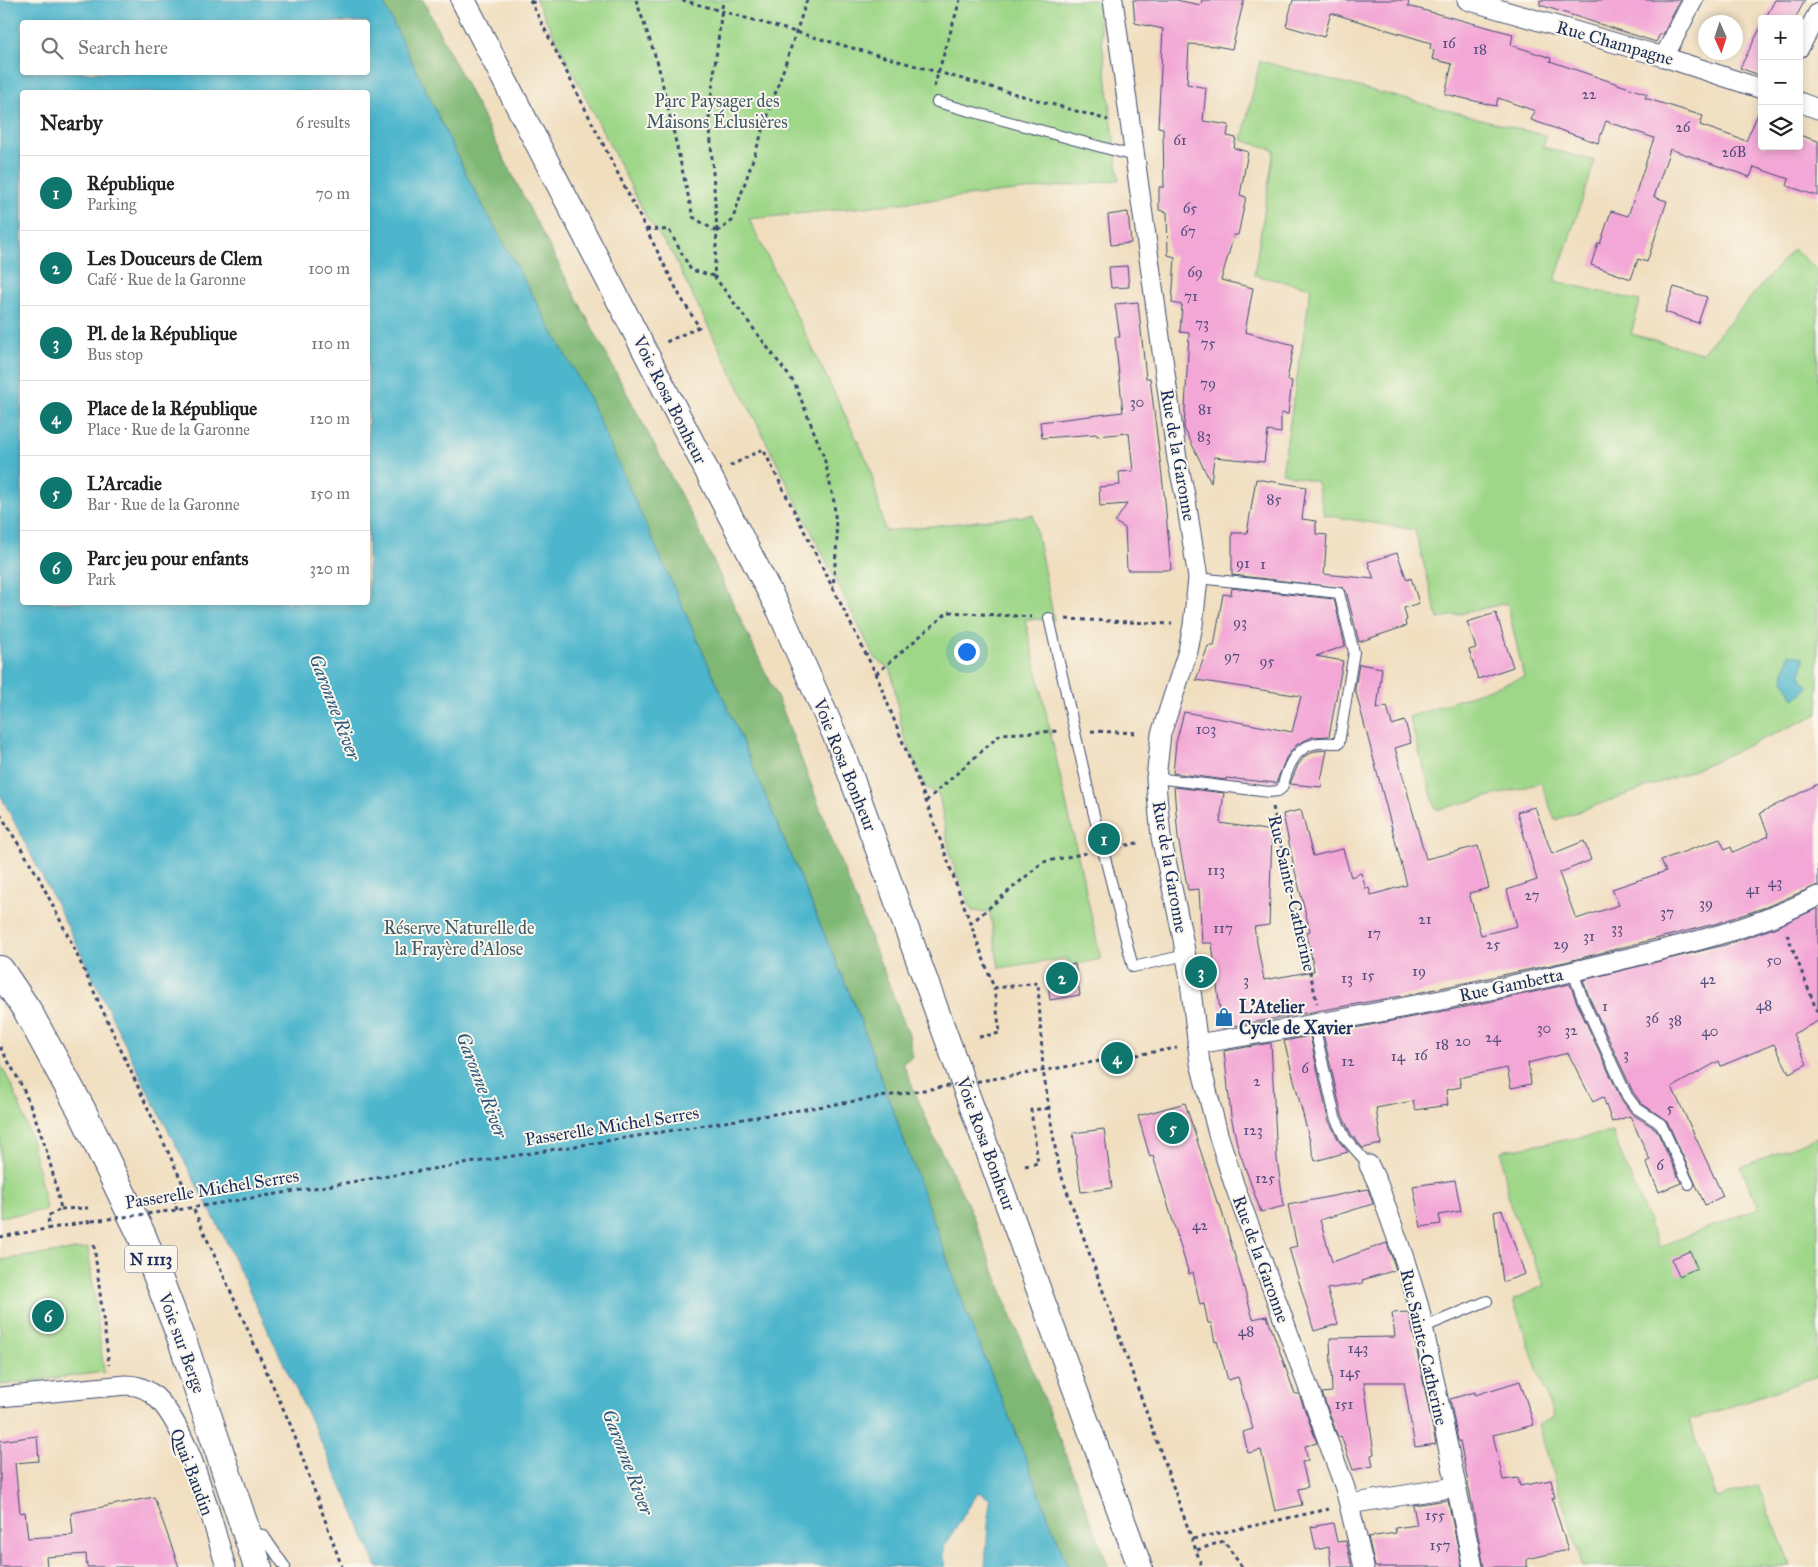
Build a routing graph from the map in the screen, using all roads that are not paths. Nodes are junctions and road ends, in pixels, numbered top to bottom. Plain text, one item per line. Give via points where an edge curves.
1 (464, 0) edge
2 (1113, 0) edge
3 (1467, 0) edge
4 (1694, 0) edge
5 (1818, 13) edge
6 (1803, 41) edge
7 (1664, 57) junction
8 (1758, 88) edge
9 (936, 102) road end
10 (1803, 103) edge
11 (1818, 109) edge
12 (1134, 156) junction
13 (1198, 578) junction
14 (1049, 618) road end
15 (1156, 778) junction
16 (1818, 896) edge
17 (1186, 955) junction
18 (0, 970) edge
19 (1573, 972) junction
20 (1318, 1024) junction
21 (1197, 1044) junction
22 (1369, 1165) joint
23 (1689, 1184) dead end
24 (1487, 1302) dead end
25 (1422, 1328) junction
26 (0, 1396) edge
27 (1456, 1487) junction
28 (1349, 1504) junction
29 (245, 1532) junction
30 (226, 1567) edge
31 (258, 1567) edge
32 (285, 1567) edge
33 (1140, 1567) edge
34 (1364, 1567) edge
35 (1473, 1567) edge

1 - 33 street, Voie Rosa Bonheur via 780,612 841,750
2 - 12 street, Rue de la Garonne
3 - 7 street, Rue Champagne
4 - 7 street
5 - 6 street
7 - 8 street, Rue Champagne
9 - 12 lane
10 - 11 street
12 - 13 street, Rue de la Garonne via 1177,458
13 - 15 street, Rue de la Garonne via 1188,651 1161,734
13 - 15 lane, Rue Sainte-Catherine via 1339,594 1354,652 1339,743 1314,744 1296,755 1287,767 1282,788 1278,791
14 - 17 lane via 1133,966
15 - 17 street, Rue de la Garonne via 1161,837
16 - 19 street, Rue Gambetta via 1779,915 1730,932
17 - 21 street, Rue de la Garonne
18 - 29 main road, Voie sur Berge / N 1113 via 27,1010 82,1111 142,1236 181,1337
19 - 20 street, Rue Gambetta
19 - 23 lane via 1627,1096 1636,1108 1661,1124
20 - 21 street, Rue Gambetta
20 - 22 lane, Rue Sainte-Catherine via 1334,1116 1345,1138
21 - 28 street, Rue de la Garonne via 1218,1134 1234,1184
22 - 25 street, Rue Sainte-Catherine via 1405,1261
24 - 25 lane
25 - 27 street, Rue Sainte-Catherine
26 - 30 street, Quai Baudin via 112,1386 135,1386 152,1394 182,1434
27 - 28 street
27 - 35 street, Rue Sainte-Catherine
28 - 34 street, Rue de la Garonne
29 - 31 main road, Voie sur Berge / N 1113
29 - 32 lane via 263,1535

